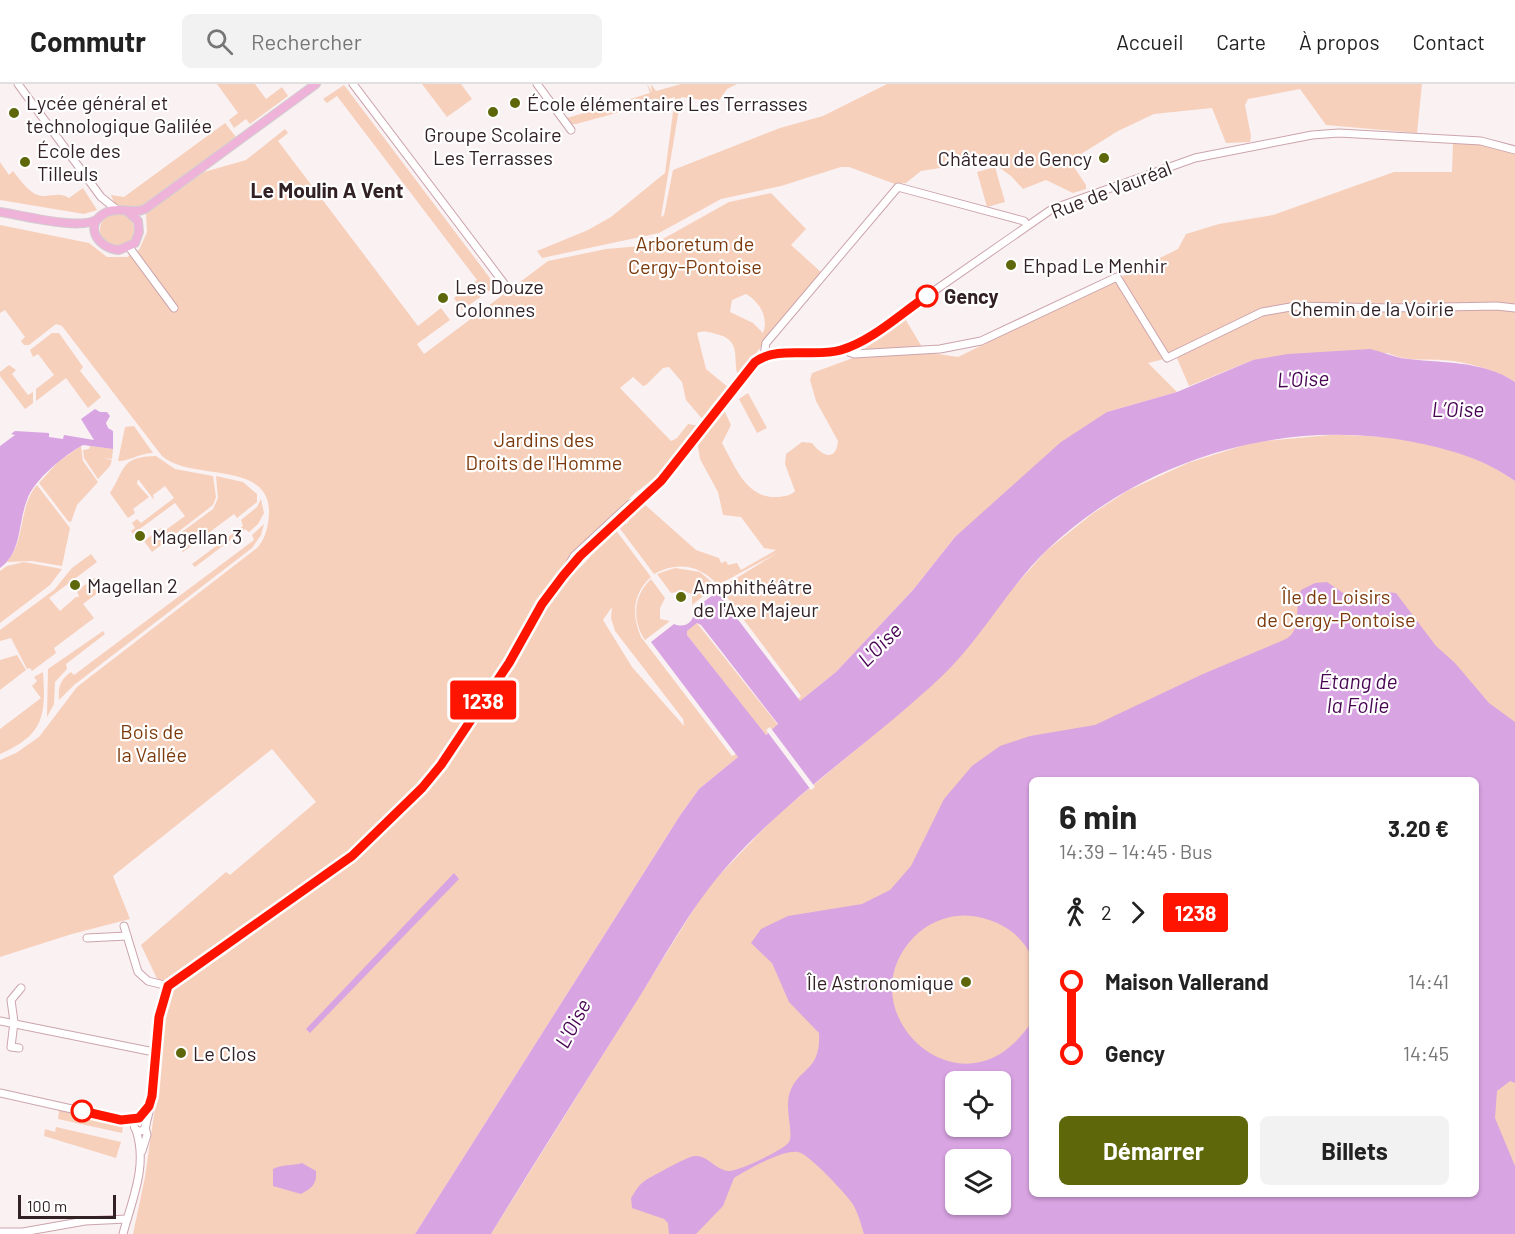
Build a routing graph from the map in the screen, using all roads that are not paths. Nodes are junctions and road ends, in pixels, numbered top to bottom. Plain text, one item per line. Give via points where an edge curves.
1 (18, 84) edge
2 (316, 84) edge
3 (353, 84) edge
4 (537, 84) edge
5 (572, 130) dead end
6 (1515, 150) edge
7 (101, 197) junction
8 (116, 209) junction
9 (145, 209) junction
10 (127, 211) junction
11 (0, 212) edge
12 (101, 217) junction
13 (79, 224) junction
14 (139, 224) junction
15 (1027, 225) junction
16 (96, 236) junction
17 (129, 247) junction
18 (506, 286) dead end
19 (174, 308) dead end
20 (1515, 308) edge
21 (843, 350) junction
22 (764, 355) junction
23 (124, 926) dead end
24 (127, 936) junction
25 (87, 938) dead end
26 (168, 986) junction
27 (21, 988) dead end
28 (0, 1021) edge
29 (14, 1022) junction
30 (19, 1048) dead end
31 (154, 1052) junction
32 (0, 1094) edge
33 (149, 1106) junction
34 (137, 1119) junction
35 (121, 1120) junction
36 (146, 1126) junction
37 (135, 1130) junction
38 (141, 1153) junction
39 (127, 1219) junction
40 (0, 1232) edge
41 (39, 1232) edge
42 (123, 1234) edge

1 - 7 street
2 - 9 main road
3 - 18 street
4 - 5 street
6 - 15 street, Rue de Vauréal via 1464,140 1312,135 1180,163 1073,199
7 - 8 street
7 - 12 street
8 - 10 main road
8 - 12 main road
9 - 10 main road
9 - 14 main road
10 - 14 main road
11 - 13 main road
12 - 13 main road
12 - 16 main road
13 - 16 main road
14 - 17 main road via 137,240
15 - 21 street, Rue de Vauréal via 862,341
15 - 22 street via 898,187 766,343
16 - 17 main road via 108,248
17 - 19 street
20 - 21 street, Chemin de la Voirie via 1296,306 1262,312 1167,358 1118,278 969,345 854,354
21 - 22 street, Rue de Vauréal
22 - 26 street via 661,481 563,576 542,604 509,663 422,788 347,860
23 - 24 street
24 - 25 street
24 - 26 street via 138,972 148,981
26 - 31 street
27 - 29 street via 11,1000
28 - 29 street
29 - 30 street via 11,1047
29 - 31 street
31 - 33 street
32 - 35 street
33 - 34 street
33 - 36 street
34 - 35 street
34 - 36 street
34 - 37 street via 133,1124
35 - 37 street
36 - 37 street
36 - 38 street
37 - 38 street
38 - 39 street via 141,1170
39 - 41 street via 86,1221
39 - 42 street
40 - 41 street

